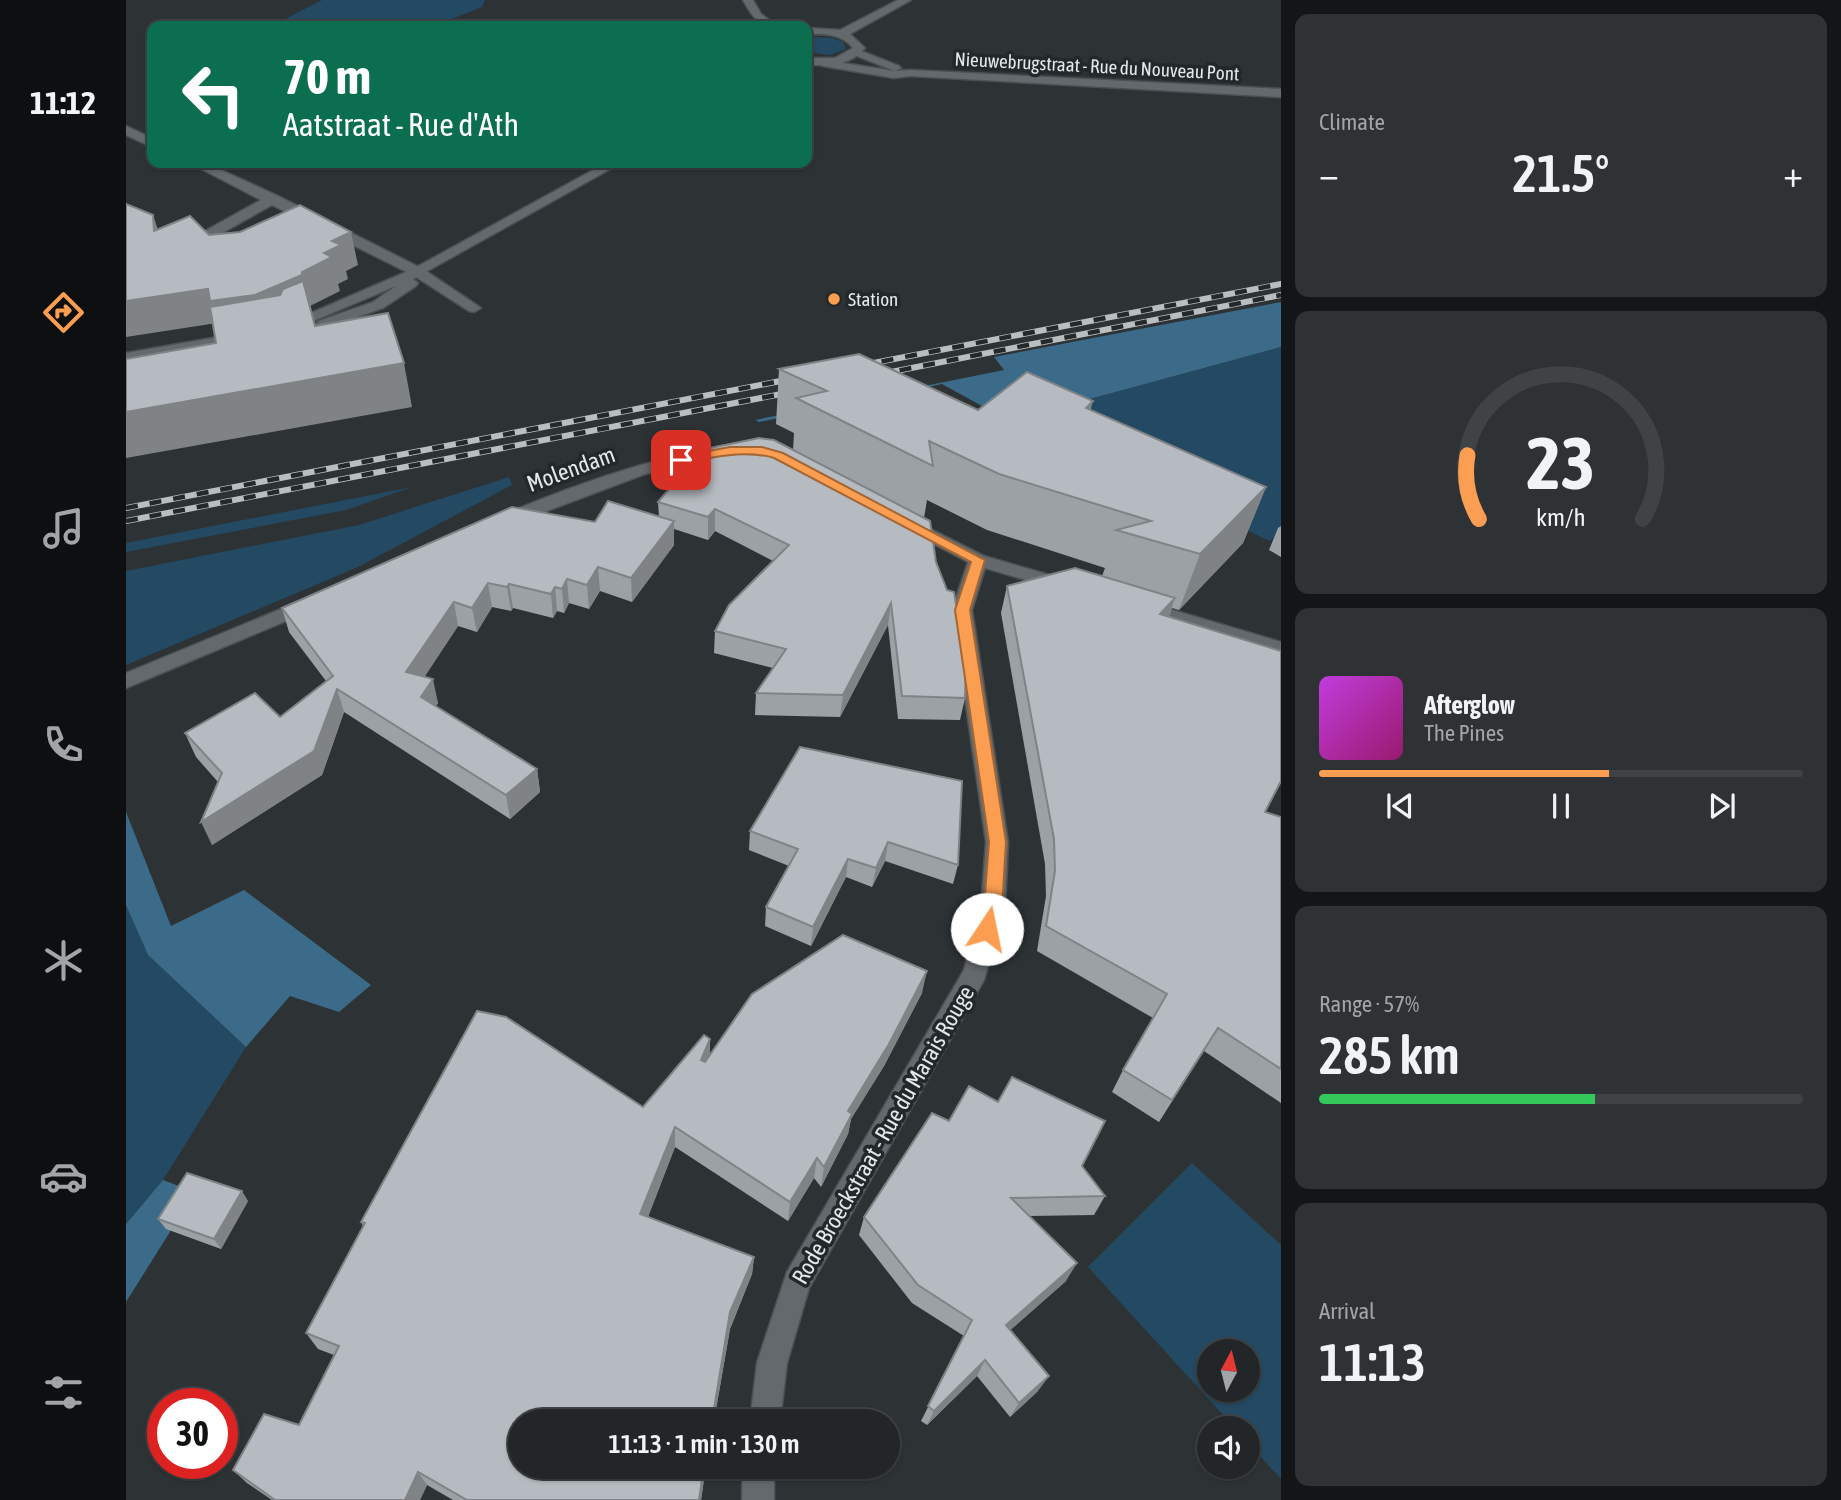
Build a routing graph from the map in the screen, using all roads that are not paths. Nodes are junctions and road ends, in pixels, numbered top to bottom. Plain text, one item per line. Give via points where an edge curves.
1 (748, 0) edge
2 (906, 0) edge
3 (759, 21) edge
4 (812, 31) edge
5 (841, 34) junction
6 (856, 52) junction
7 (812, 62) edge
8 (823, 63) junction
9 (910, 73) junction
10 (1281, 93) edge
11 (126, 130) edge
12 (147, 140) edge
13 (207, 168) edge
14 (606, 168) edge
15 (273, 199) junction
16 (180, 251) edge
17 (418, 272) junction
18 (474, 309) dead end
19 (259, 335) edge
20 (126, 358) edge
21 (735, 451) edge
22 (896, 518) edge
23 (493, 526) edge
24 (978, 560) junction
25 (1083, 590) edge
26 (328, 595) edge
27 (1122, 601) edge
28 (1281, 649) edge
29 (126, 681) edge
30 (766, 1409) edge
31 (759, 1479) edge
32 (758, 1500) edge

1 - 3 street
2 - 5 street
4 - 5 street
5 - 6 street via 857,44
6 - 8 street
6 - 9 street, Nieuwebrugstraat - Rue du Nouveau Pont
7 - 8 street, Nieuwebrugstraat - Rue du Nouveau Pont
8 - 9 street, Nieuwebrugstraat - Rue du Nouveau Pont via 870,72
9 - 10 street, Nieuwebrugstraat - Rue du Nouveau Pont
11 - 12 street
13 - 15 street
14 - 17 street
15 - 16 street
15 - 17 street
17 - 17 street via 399,279 272,332 303,331 378,305 407,288
17 - 18 street
19 - 20 street
21 - 23 street, Molendam via 699,455 616,477
22 - 24 street
24 - 25 street
24 - 30 street, Rode Broeckstraat - Rue du Marais Rouge via 962,610 997,842 993,907 975,973 797,1282 772,1363
26 - 29 street
27 - 28 street
31 - 32 street

